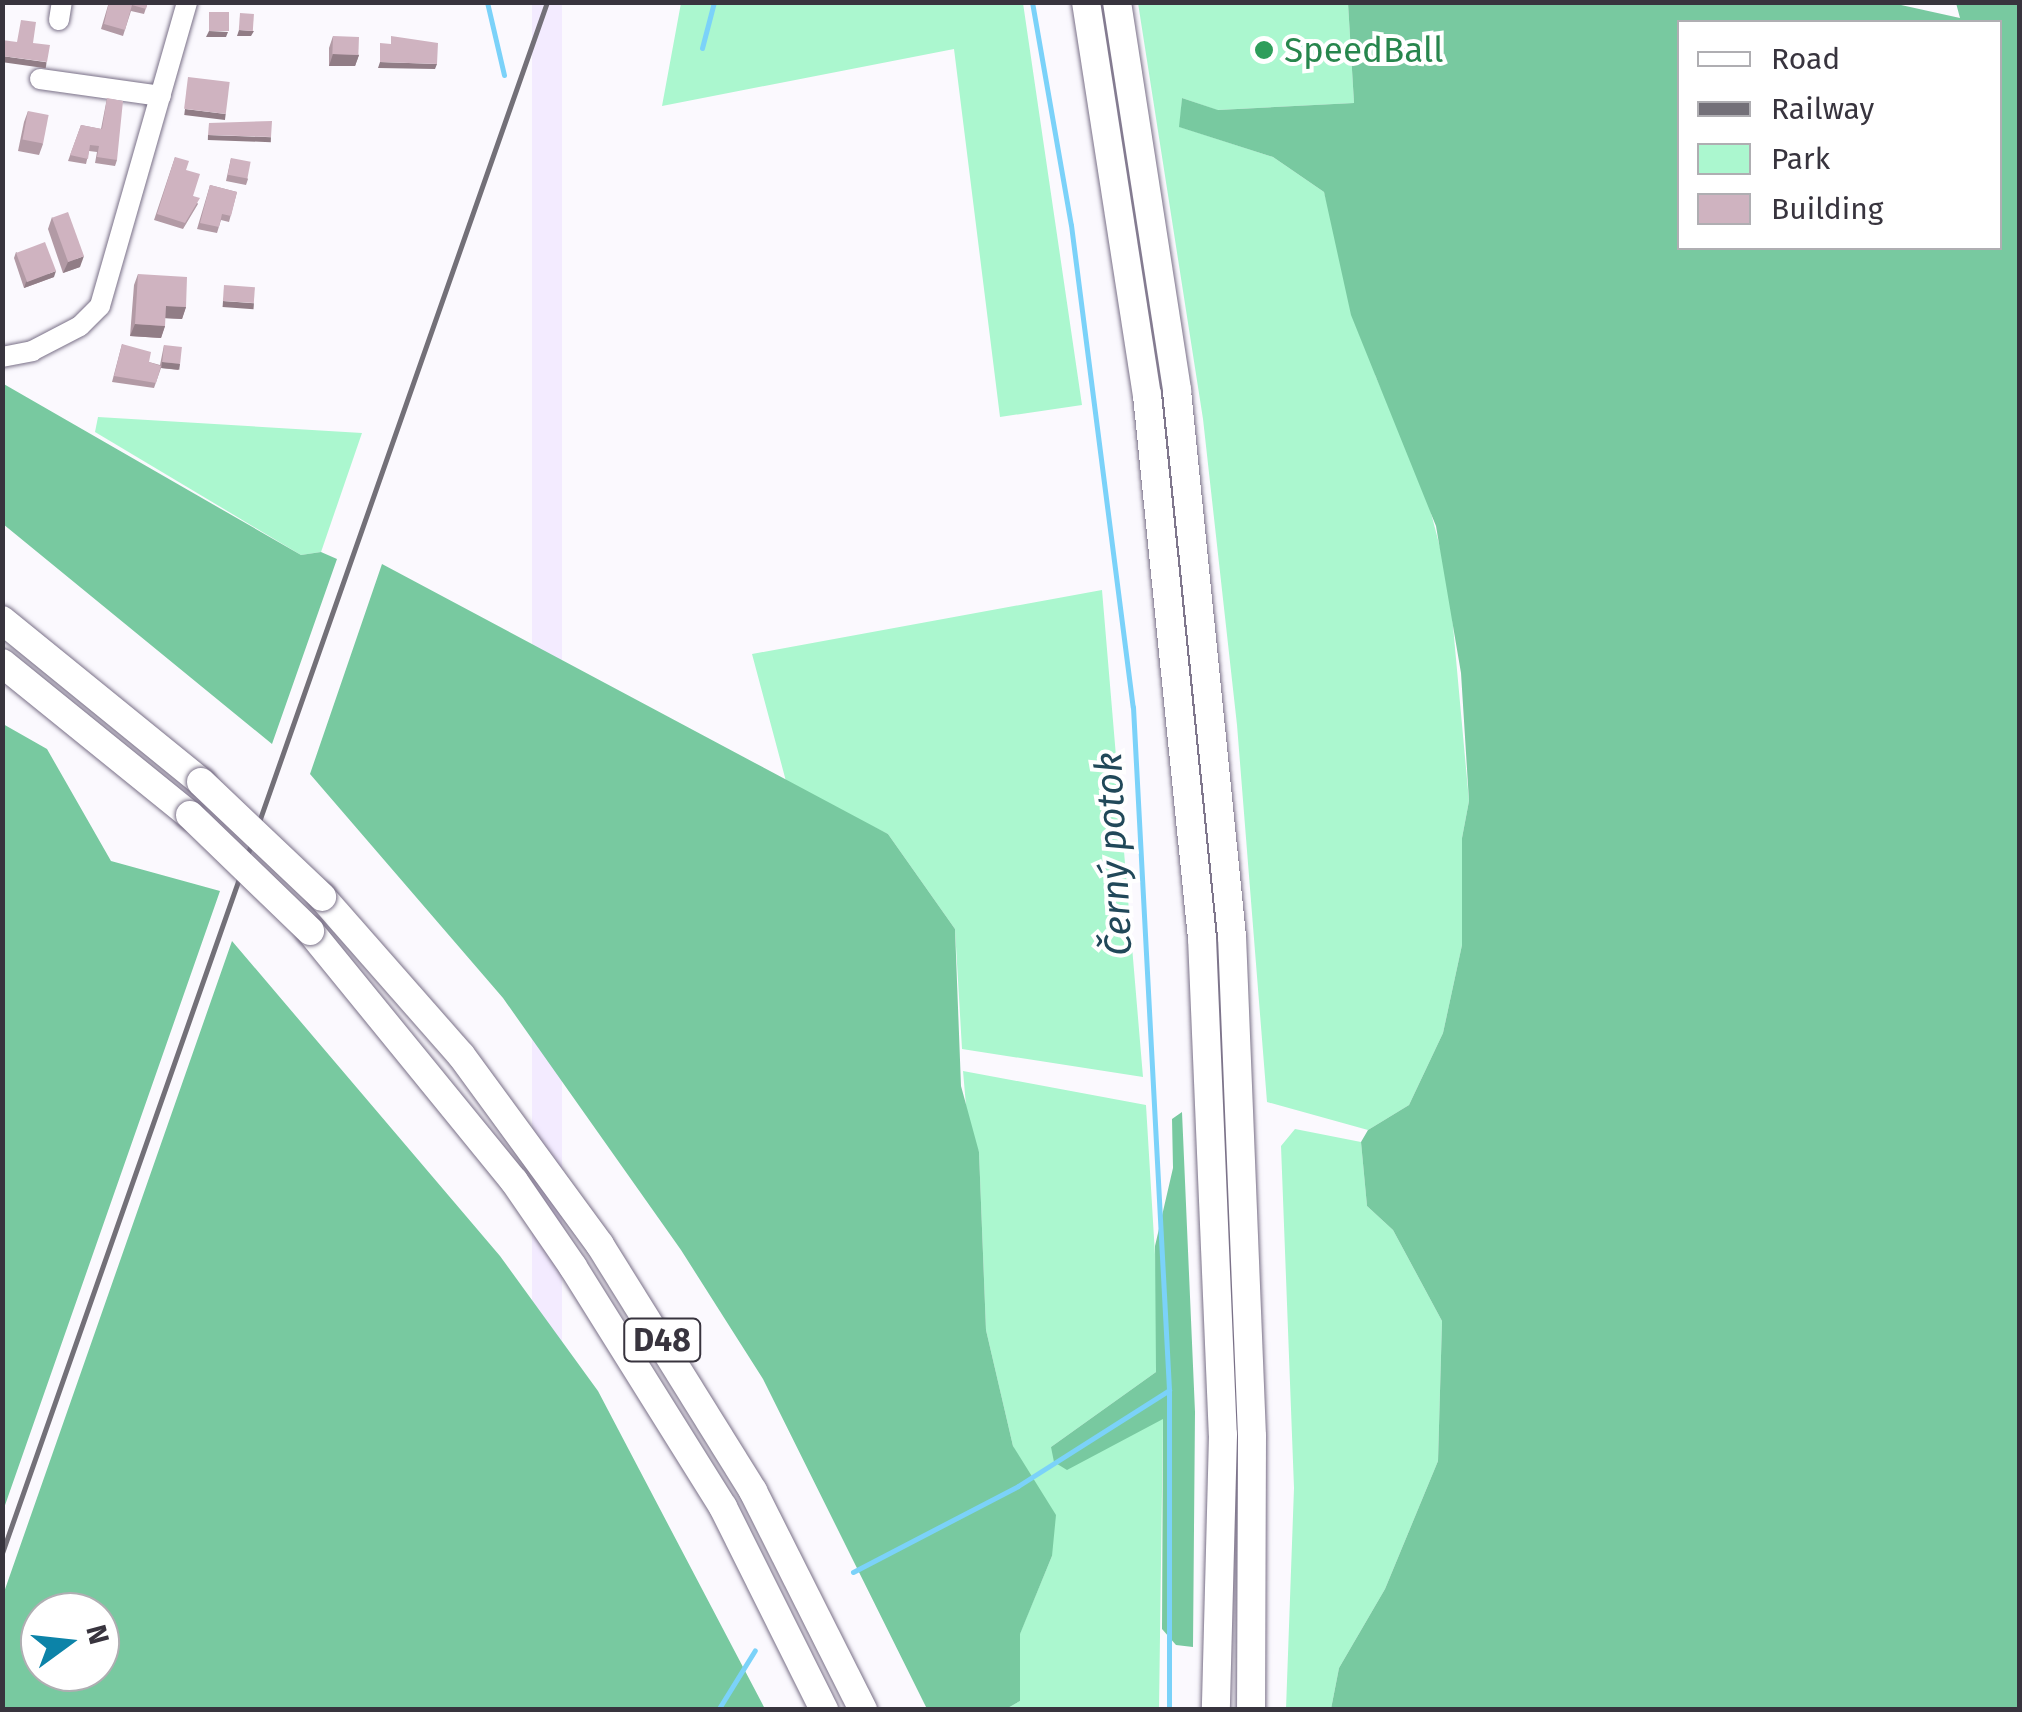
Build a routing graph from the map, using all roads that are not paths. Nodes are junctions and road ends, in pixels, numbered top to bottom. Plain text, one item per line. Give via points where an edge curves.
1 (187, 2) edge
2 (1086, 2) edge
3 (1117, 2) edge
4 (40, 80) dead end
5 (161, 96) junction
6 (2, 357) edge
7 (2, 620) edge
8 (2, 662) edge
9 (824, 1710) edge
10 (864, 1710) edge
11 (1216, 1710) edge
12 (1251, 1710) edge

1 - 5 street
2 - 11 highway via 1169,575 1211,1091 1223,1435
3 - 12 highway via 1197,554 1242,1098
4 - 5 street
5 - 6 street via 100,306 80,326
7 - 10 highway, D48, bridge via 201,782 322,897 460,1054 600,1245 753,1491
8 - 9 highway, D48, bridge via 190,815 310,932 514,1181 723,1506

